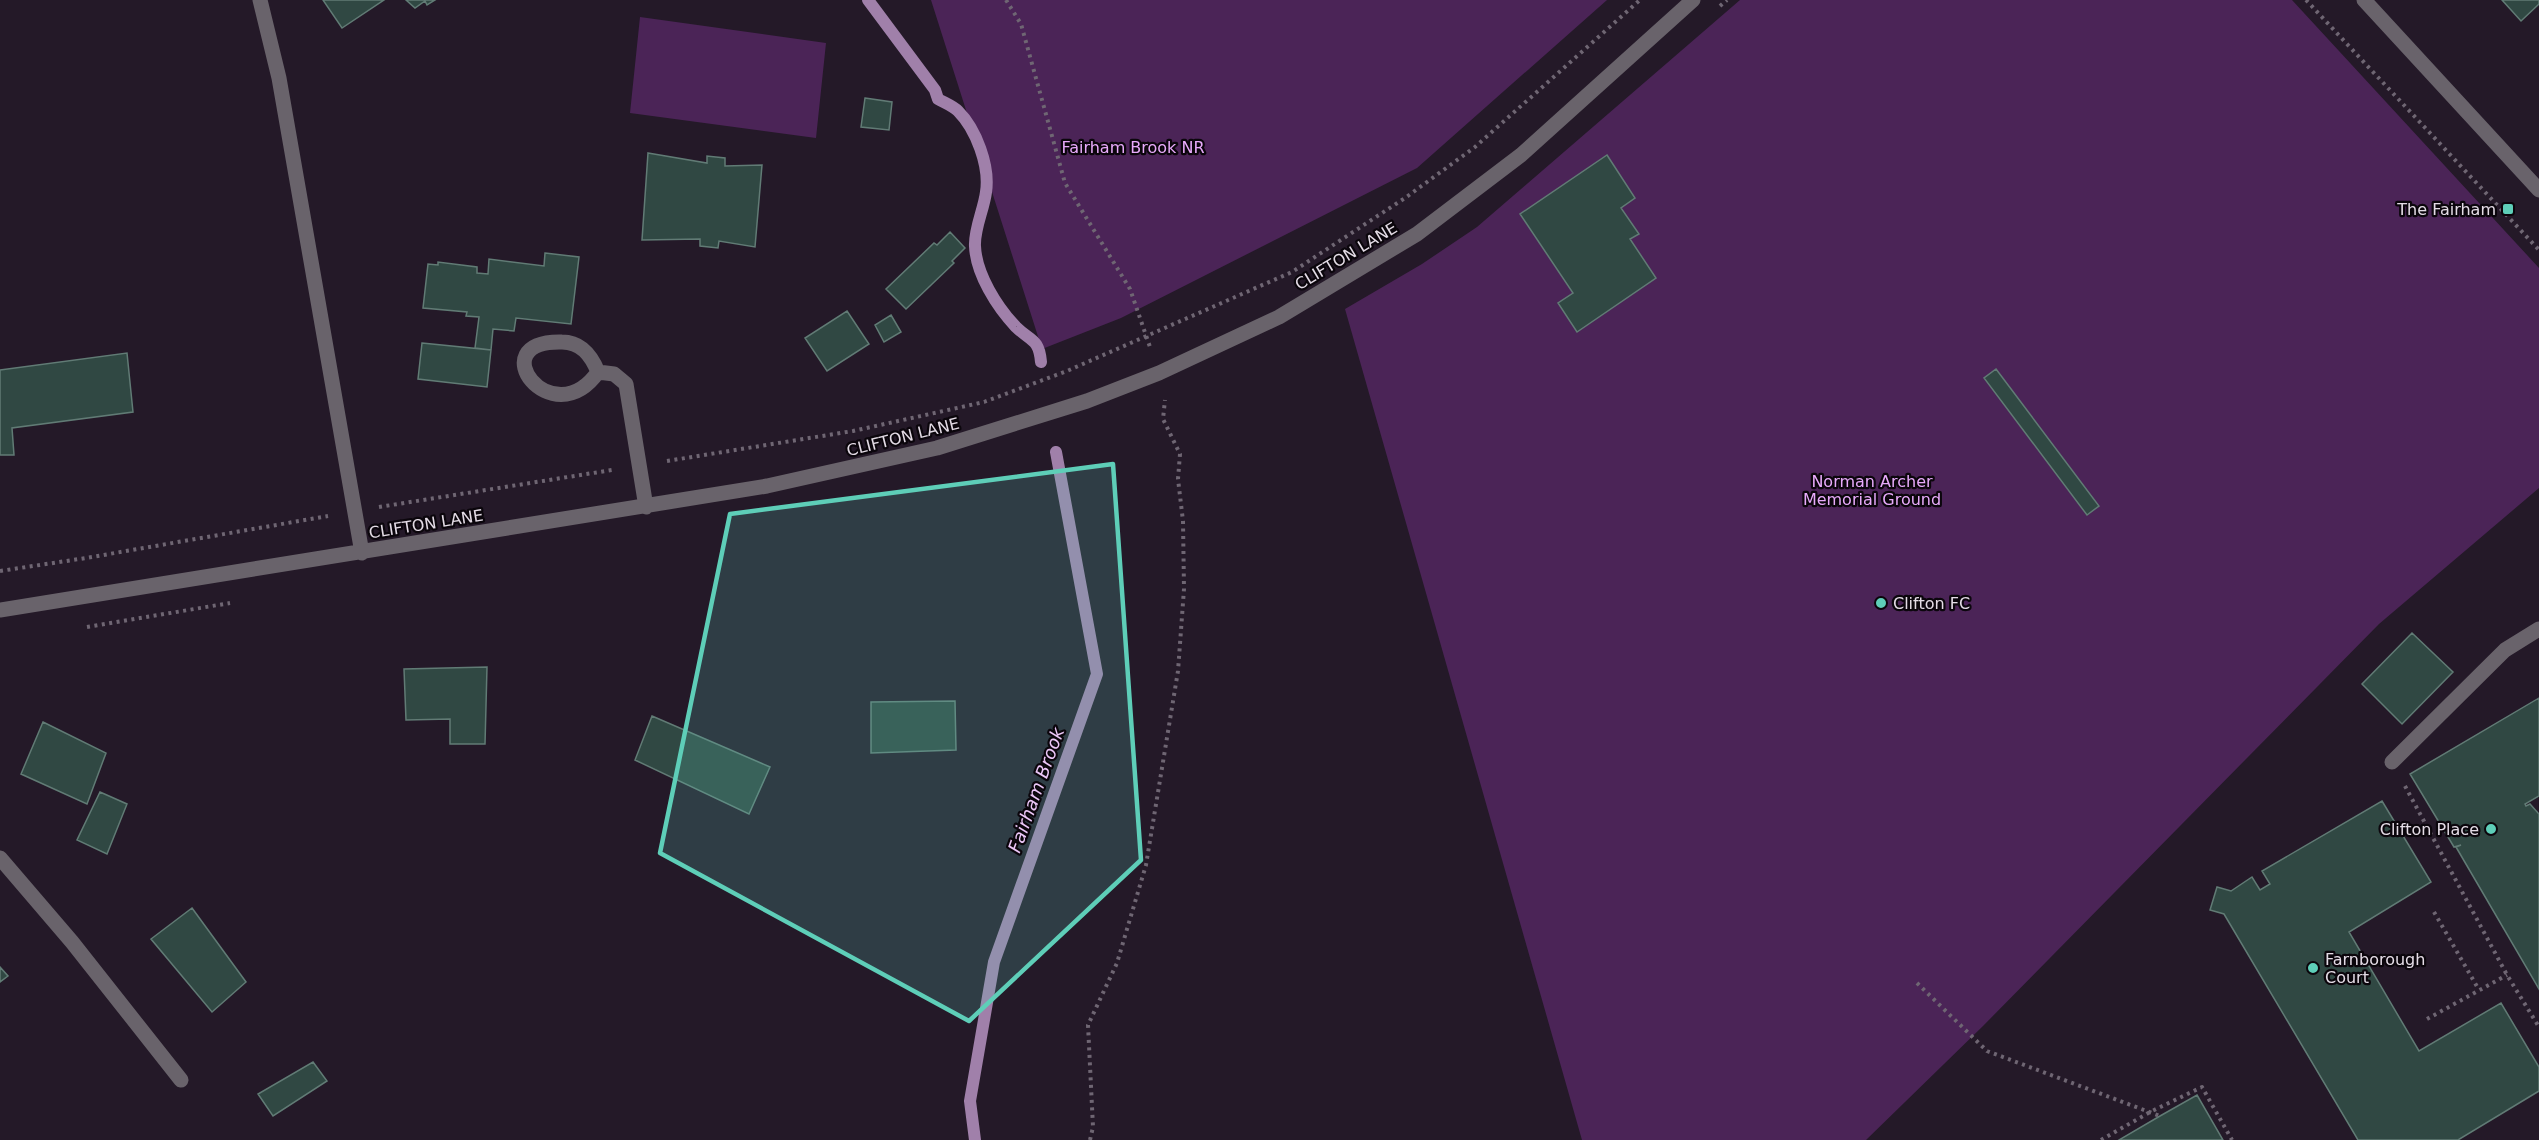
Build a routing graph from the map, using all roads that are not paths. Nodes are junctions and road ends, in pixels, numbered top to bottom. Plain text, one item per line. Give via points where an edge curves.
1 (260, 0) edge
2 (1693, 0) edge
3 (2364, 0) edge
4 (2539, 190) edge
5 (598, 372) junction
6 (646, 507) junction
7 (362, 553) junction
8 (0, 610) edge
9 (2539, 629) edge
10 (2392, 762) road end
11 (0, 858) edge
12 (181, 1080) dead end

1 - 7 street via 279,78
2 - 6 street, CLIFTON LANE via 1521,155 1417,234 1279,317 1159,373 1004,429 767,486
3 - 4 street
5 - 5 street via 586,350 567,342 544,343 527,354 523,363 530,381 553,393 580,390
5 - 6 street via 614,374 626,384
6 - 7 street, CLIFTON LANE
7 - 8 street, CLIFTON LANE
9 - 10 street via 2505,650
11 - 12 street

